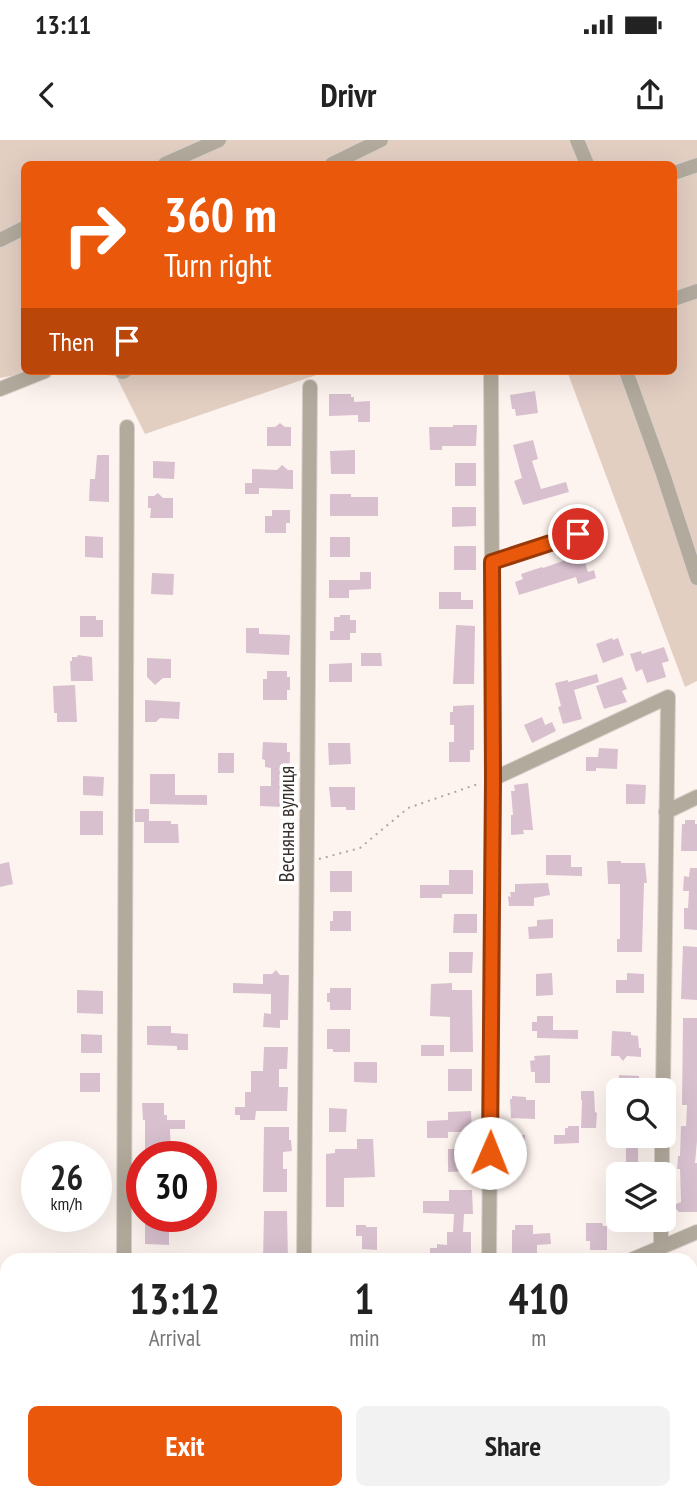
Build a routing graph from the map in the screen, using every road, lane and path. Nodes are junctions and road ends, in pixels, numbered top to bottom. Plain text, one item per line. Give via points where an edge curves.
1 (219, 140) edge
2 (381, 140) edge
3 (577, 140) edge
4 (172, 161) edge
5 (338, 161) edge
6 (586, 161) edge
7 (697, 165) edge
8 (677, 172) edge
9 (21, 230) edge
10 (0, 240) edge
11 (697, 291) edge
12 (677, 298) edge
13 (35, 375) edge
14 (627, 375) edge
15 (491, 376) dead end
16 (310, 387) dead end
17 (0, 389) edge
18 (127, 427) dead end
19 (578, 534) dead end
20 (492, 562) junction
21 (697, 578) edge
22 (493, 779) junction
23 (697, 797) edge
24 (666, 812) junction
25 (308, 862) junction
26 (663, 1078) edge
27 (661, 1232) edge
28 (697, 1232) edge
29 (661, 1246) junction
30 (124, 1253) edge
31 (304, 1253) edge
32 (489, 1253) edge
33 (646, 1253) edge

1 - 4 street
2 - 5 street
3 - 6 street
7 - 8 street
9 - 10 street
11 - 12 street
13 - 17 street
14 - 21 street
15 - 20 street
16 - 25 street, Весняна вулиця
18 - 30 street
19 - 20 street
20 - 22 street
22 - 24 street via 668,697
22 - 25 path via 408,808 360,848
22 - 32 street
23 - 24 street
24 - 26 street
25 - 31 street, Весняна вулиця
27 - 29 street
28 - 29 street
29 - 33 street

